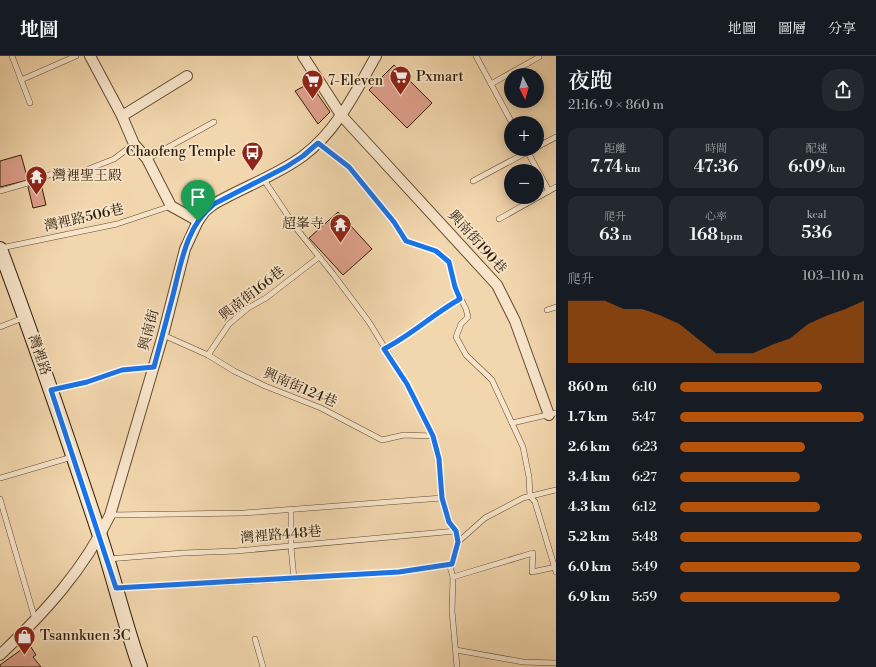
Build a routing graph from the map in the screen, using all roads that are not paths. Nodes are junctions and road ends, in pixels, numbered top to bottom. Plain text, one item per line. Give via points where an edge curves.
1 (12, 56) edge
2 (76, 56) edge
3 (90, 56) edge
4 (303, 56) edge
5 (376, 56) edge
6 (476, 56) edge
7 (539, 57) dead end
8 (187, 76) dead end
9 (22, 80) junction
10 (491, 84) junction
11 (30, 103) dead end
12 (341, 115) junction
13 (122, 116) junction
14 (508, 116) edge
15 (214, 122) dead end
16 (556, 137) edge
17 (318, 143) junction
18 (544, 143) edge
19 (134, 144) junction
20 (517, 156) edge
21 (530, 156) edge
22 (147, 159) junction
23 (264, 180) junction
24 (473, 181) dead end
25 (556, 188) edge
26 (0, 191) edge
27 (549, 191) junction
28 (171, 206) junction
29 (499, 219) dead end
30 (198, 221) junction
31 (0, 249) edge
32 (319, 257) junction
33 (460, 299) junction
34 (556, 307) edge
35 (547, 310) dead end
36 (26, 317) junction
37 (0, 327) edge
38 (163, 334) junction
39 (384, 349) junction
40 (208, 355) junction
41 (154, 367) junction
42 (51, 390) junction
43 (552, 414) edge
44 (512, 423) junction
45 (433, 436) junction
46 (73, 456) junction
47 (0, 478) edge
48 (556, 490) edge
49 (530, 496) junction
50 (442, 498) junction
51 (0, 499) edge
52 (291, 510) junction
53 (110, 515) junction
54 (456, 531) junction
55 (100, 537) junction
56 (458, 542) junction
57 (291, 547) junction
58 (107, 559) junction
59 (452, 564) junction
60 (556, 569) edge
61 (453, 577) junction
62 (294, 579) junction
63 (116, 588) junction
64 (36, 620) junction
65 (255, 639) dead end
66 (456, 650) junction
67 (0, 654) edge
68 (556, 664) edge
69 (140, 667) edge
70 (263, 667) edge
71 (457, 667) edge

1 - 9 lane
2 - 9 lane
3 - 13 street
4 - 12 street, 興南街190巷
5 - 12 street, 興南街
6 - 10 lane
7 - 10 lane
8 - 13 street
9 - 11 lane
10 - 14 lane
12 - 17 street, 興南街
12 - 43 street, 興南街190巷 via 497,285 515,320
13 - 19 street
15 - 22 lane
16 - 18 lane
17 - 23 street, 興南街 via 303,156
17 - 33 lane via 349,167 394,222 406,241 436,251 449,262
19 - 22 street
19 - 26 lane via 114,160 81,172 54,173
20 - 24 lane
21 - 27 lane
22 - 28 street
23 - 30 street, 興南街 via 214,204
23 - 32 lane
25 - 27 lane
27 - 29 lane
28 - 30 street
28 - 31 lane, 灣裡路506巷 via 117,224
30 - 38 street, 興南街 via 185,249
31 - 36 street, 灣裡路
32 - 39 lane via 369,322
32 - 40 lane, 興南街166巷 via 229,324
33 - 39 lane
33 - 44 lane via 468,317 461,324 456,337 466,355 492,380
34 - 35 lane
36 - 37 lane
36 - 42 street, 灣裡路
38 - 40 lane, 興南街124巷
38 - 41 street, 興南街
39 - 45 lane via 407,384
40 - 45 lane, 興南街124巷 via 240,374 321,408 382,440 404,435
41 - 42 lane via 122,370 87,382
41 - 53 street, 興南街
42 - 46 street, 灣裡路
43 - 44 lane
44 - 49 lane via 523,447
45 - 50 lane via 439,459
46 - 47 lane
46 - 55 street, 灣裡路
48 - 49 lane
49 - 56 lane via 485,518
49 - 60 lane via 535,502
50 - 52 lane
50 - 54 lane via 449,522
51 - 64 lane
52 - 53 lane
52 - 57 lane
53 - 55 street, 興南街
54 - 56 lane
54 - 57 lane, 灣裡路448巷
55 - 58 street, 灣裡路
55 - 64 street, 興南街 via 55,600
56 - 59 lane
57 - 58 lane, 灣裡路448巷
57 - 62 lane
58 - 63 street, 灣裡路
59 - 61 lane via 450,567
59 - 62 lane via 399,572
60 - 61 lane via 532,572 533,554
61 - 66 lane via 452,611
62 - 63 lane
63 - 69 street, 灣裡路
64 - 67 street, 興南街
65 - 70 lane
66 - 68 lane via 523,662
66 - 71 lane

